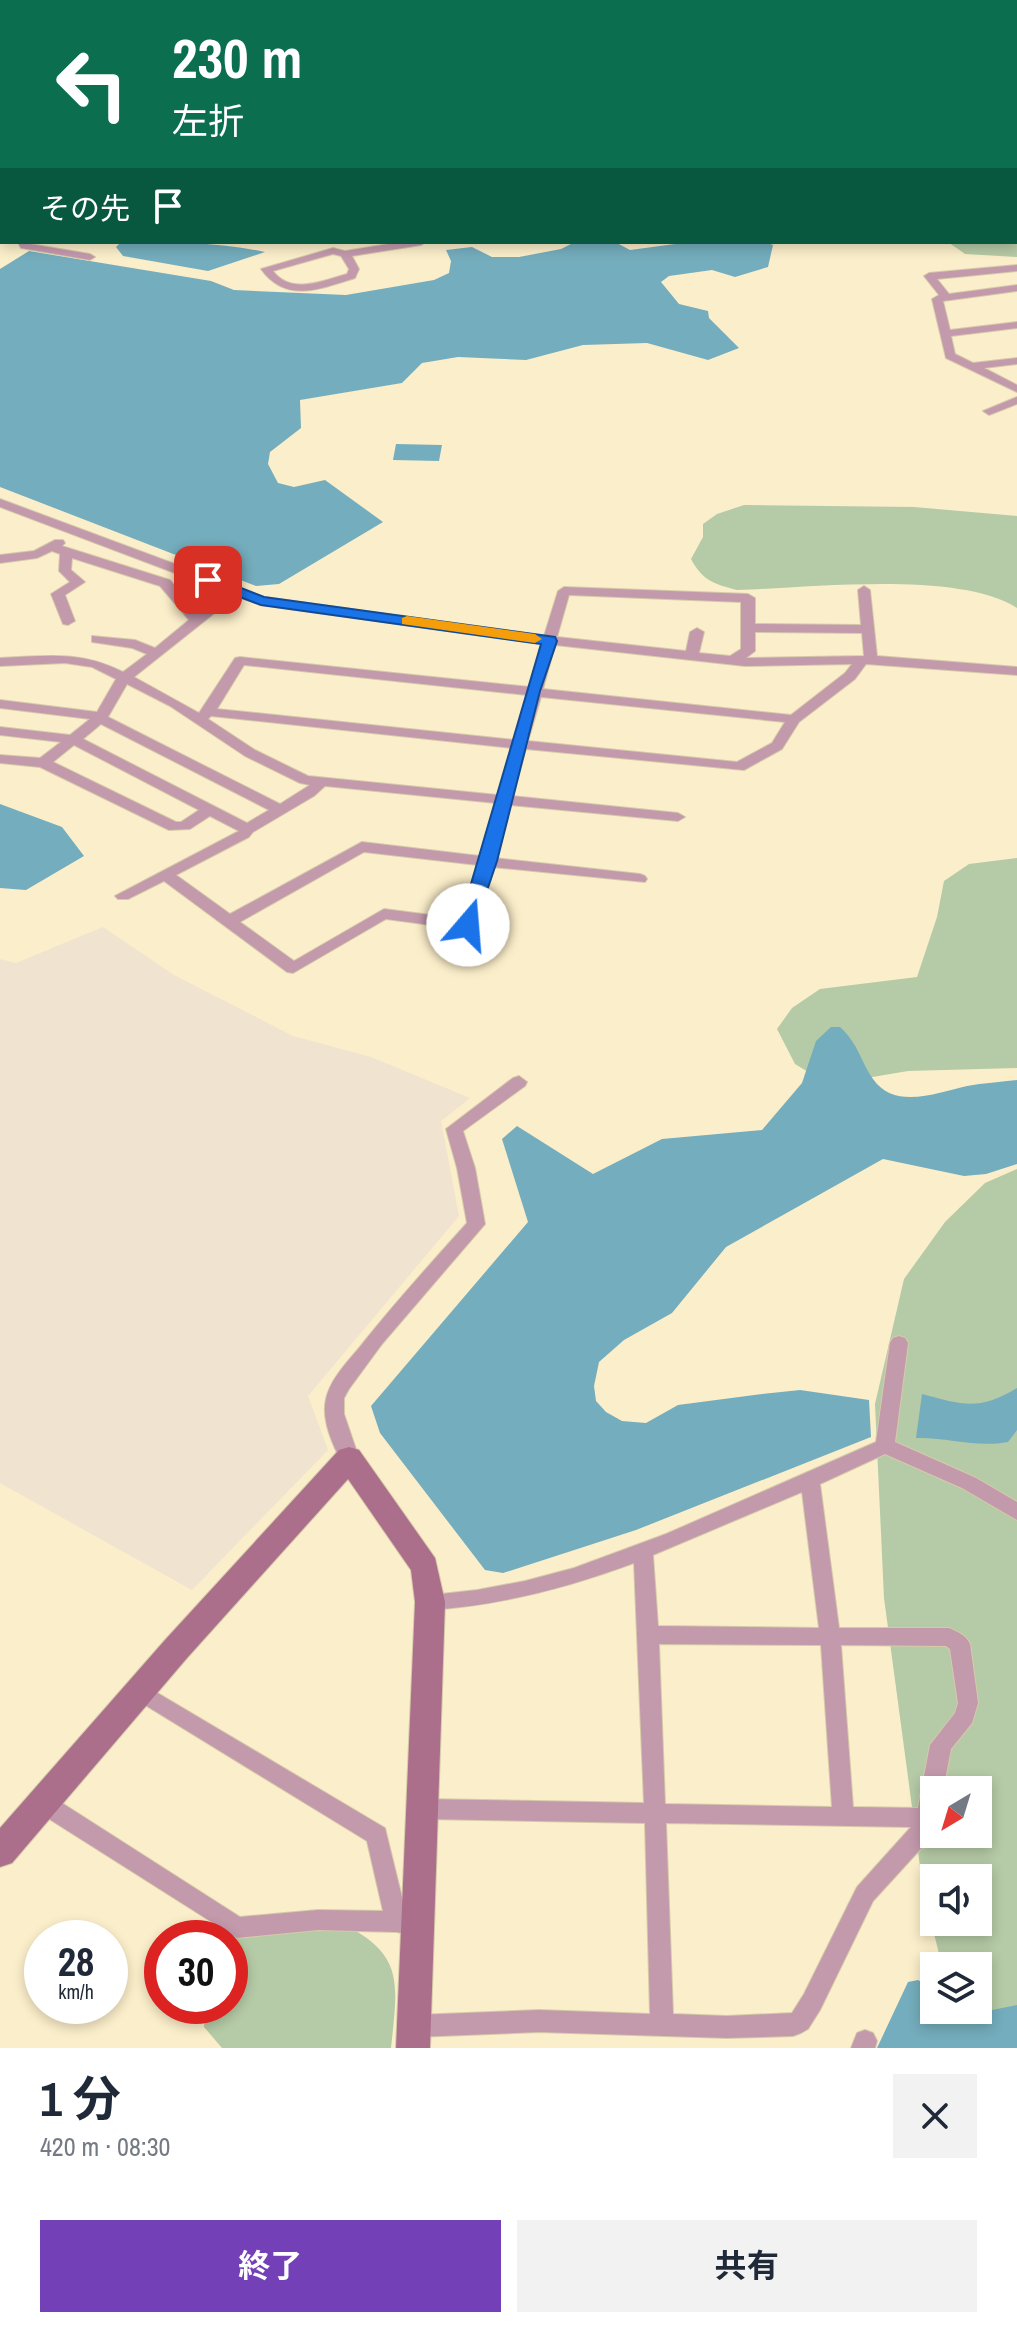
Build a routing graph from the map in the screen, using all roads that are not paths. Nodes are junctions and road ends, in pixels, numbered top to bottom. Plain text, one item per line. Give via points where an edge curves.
1 (24, 244) edge
2 (408, 244) edge
3 (345, 254) junction
4 (90, 257) dead end
5 (1015, 272) edge
6 (1017, 288) edge
7 (946, 297) junction
8 (1017, 325) edge
9 (944, 334) junction
10 (1017, 361) edge
11 (972, 366) junction
12 (1017, 389) edge
13 (1017, 400) edge
14 (989, 411) dead end
15 (0, 503) edge
16 (79, 531) junction
17 (52, 547) junction
18 (66, 551) junction
19 (0, 559) edge
20 (236, 590) junction
21 (864, 590) dead end
22 (68, 621) dead end
23 (197, 621) junction
24 (750, 628) junction
25 (868, 629) junction
26 (697, 632) dead end
27 (97, 639) dead end
28 (550, 641) junction
29 (156, 653) junction
30 (692, 655) junction
31 (734, 660) junction
32 (867, 660) junction
33 (0, 662) edge
34 (1017, 671) edge
35 (123, 679) junction
36 (532, 691) junction
37 (0, 704) edge
38 (203, 716) junction
39 (100, 718) junction
40 (794, 719) junction
41 (0, 731) edge
42 (73, 739) junction
43 (520, 744) junction
44 (0, 759) edge
45 (43, 763) junction
46 (321, 782) junction
47 (504, 800) junction
48 (278, 809) junction
49 (209, 810) junction
50 (678, 817) dead end
51 (247, 829) junction
52 (488, 861) junction
53 (165, 874) junction
54 (640, 879) dead end
55 (123, 896) dead end
56 (230, 921) junction
57 (519, 1082) dead end
58 (899, 1343) dead end
59 (885, 1446) junction
60 (349, 1458) junction
61 (810, 1480) junction
62 (1017, 1512) edge
63 (643, 1551) junction
64 (430, 1602) junction
65 (649, 1635) junction
66 (830, 1635) junction
67 (139, 1691) junction
68 (935, 1776) edge
69 (43, 1803) junction
70 (423, 1809) junction
71 (654, 1811) junction
72 (843, 1815) junction
73 (920, 1818) edge
74 (920, 1832) edge
75 (0, 1852) edge
76 (408, 1924) junction
77 (662, 2023) junction
78 (414, 2037) edge

1 - 4 street
2 - 3 street
3 - 3 street via 354,269 351,276 306,288 278,285 266,269 333,251
5 - 7 street via 929,276
6 - 7 street
7 - 9 street via 937,299
8 - 9 street
9 - 11 street via 950,356
10 - 11 street
11 - 12 street
13 - 14 street
15 - 16 street
16 - 17 street
16 - 20 street
17 - 18 street
17 - 19 street
18 - 22 street via 65,571 79,582 58,594
18 - 23 street via 165,583
20 - 23 street
20 - 28 street via 261,601
21 - 25 street
23 - 29 street
24 - 25 street
24 - 28 street via 748,598 564,591
24 - 31 street via 748,651
25 - 32 street
26 - 30 street
27 - 29 street
28 - 30 street
28 - 36 street
29 - 35 street
30 - 31 street
31 - 32 street
32 - 34 street
32 - 40 street
33 - 35 street via 95,663
35 - 38 street
35 - 39 street
36 - 38 street via 240,661
36 - 40 street
36 - 43 street
37 - 39 street
38 - 43 street
38 - 46 street via 250,753 305,780
39 - 42 street
39 - 48 street
40 - 43 street via 777,746 739,767
41 - 42 street
42 - 45 street
42 - 49 street
43 - 47 street
44 - 45 street
45 - 49 street via 174,827
46 - 47 street
46 - 48 street
47 - 50 street
47 - 52 street
48 - 51 street
49 - 51 street
51 - 53 street
52 - 54 street
52 - 56 street via 362,847
52 - 56 street via 468,925 384,914 293,968
53 - 55 street
53 - 56 street
57 - 60 street via 454,1129 476,1224 335,1395 335,1426
58 - 59 street
59 - 61 street
59 - 62 street via 969,1483
60 - 64 street via 425,1567
60 - 67 street
61 - 63 street
61 - 66 street
63 - 64 street via 531,1588 461,1602
63 - 65 street
64 - 70 street
65 - 66 street
65 - 71 street
66 - 68 street via 949,1637 960,1644 968,1703 965,1717 941,1745
66 - 72 street
67 - 69 street
67 - 76 street via 377,1835
69 - 75 street
69 - 76 street via 237,1928 318,1920
70 - 71 street
70 - 76 street
71 - 72 street
71 - 77 street
72 - 73 street
74 - 77 street via 865,1894 800,2021 775,2028
76 - 78 street
77 - 78 street via 539,2021

